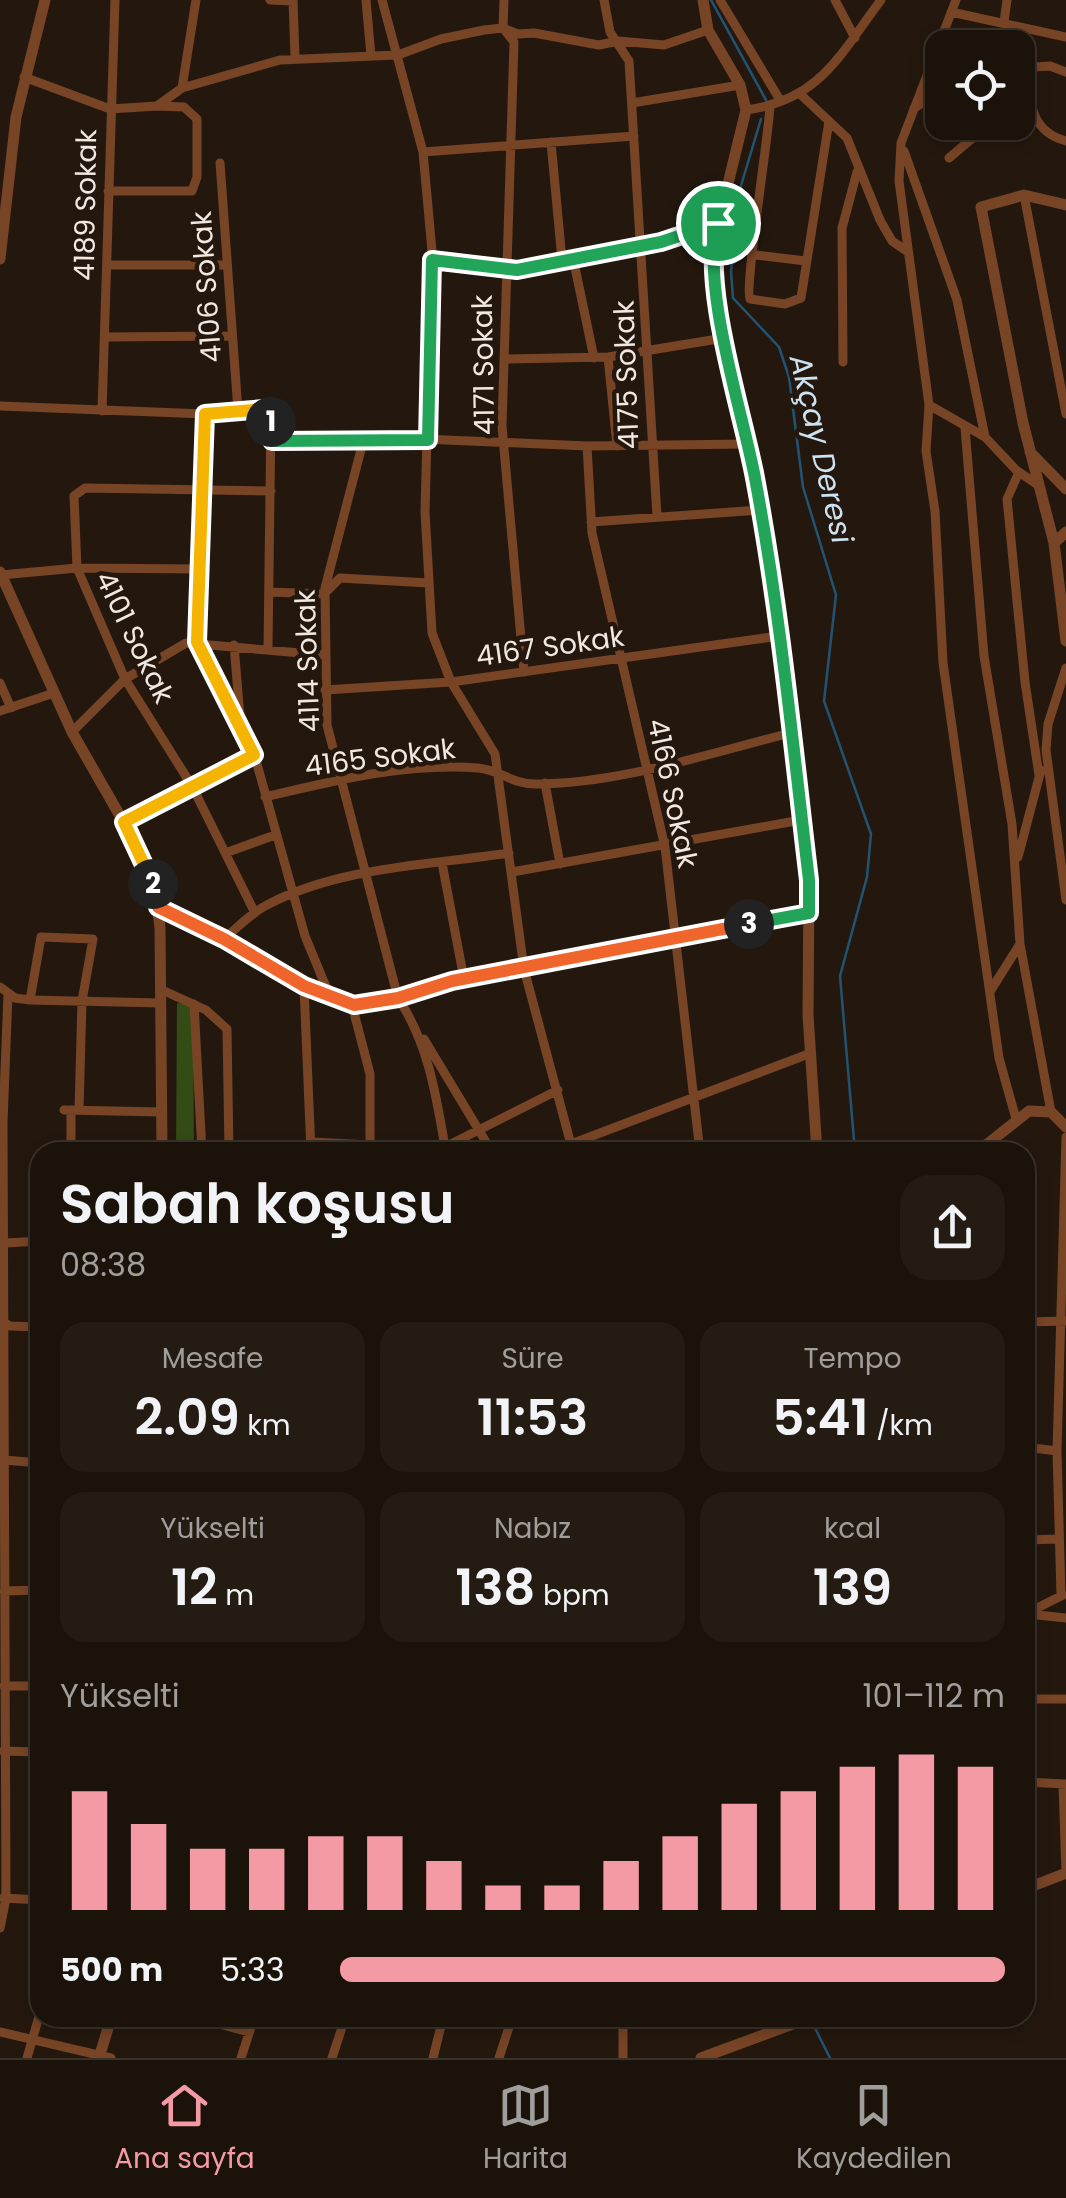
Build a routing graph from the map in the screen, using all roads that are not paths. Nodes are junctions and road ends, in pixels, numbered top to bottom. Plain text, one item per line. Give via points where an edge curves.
1 (45, 0) edge
2 (116, 0) edge
3 (196, 0) edge
4 (270, 0) edge
5 (292, 0) edge
6 (366, 0) edge
7 (382, 0) edge
8 (504, 0) edge
9 (604, 0) edge
10 (702, 0) edge
11 (720, 0) edge
12 (835, 0) edge
13 (880, 0) edge
14 (956, 0) edge
15 (1007, 0) edge
16 (951, 12) junction
17 (1004, 22) junction
18 (503, 28) junction
19 (708, 30) junction
20 (1066, 37) edge
21 (855, 38) junction
22 (618, 41) junction
23 (398, 55) junction
24 (371, 56) junction
25 (295, 57) junction
26 (1035, 68) edge
27 (1066, 72) edge
28 (24, 77) junction
29 (740, 86) junction
30 (182, 88) junction
31 (799, 92) junction
32 (780, 100) junction
33 (925, 102) edge
34 (632, 104) junction
35 (157, 106) junction
36 (770, 106) junction
37 (914, 108) junction
38 (110, 110) junction
39 (746, 110) junction
40 (1035, 117) edge
41 (829, 121) junction
42 (634, 136) junction
43 (970, 140) edge
44 (1066, 141) edge
45 (551, 142) junction
46 (902, 143) junction
47 (508, 144) junction
48 (423, 152) junction
49 (949, 158) dead end
50 (220, 163) dead end
51 (4, 172) edge
52 (857, 172) junction
53 (108, 191) junction
54 (1024, 194) junction
55 (1066, 206) edge
56 (718, 223) junction
57 (643, 245) junction
58 (908, 252) junction
59 (755, 254) junction
60 (0, 258) edge
61 (568, 259) junction
62 (432, 260) junction
63 (806, 261) junction
64 (107, 264) junction
65 (227, 265) junction
66 (505, 268) junction
67 (105, 336) junction
68 (232, 336) junction
69 (724, 338) junction
70 (646, 349) junction
71 (504, 358) junction
72 (594, 358) junction
73 (608, 358) junction
74 (843, 362) dead end
75 (929, 405) junction
76 (0, 406) edge
77 (102, 411) junction
78 (238, 411) junction
79 (205, 414) junction
80 (1066, 414) edge
81 (964, 428) junction
82 (986, 437) junction
83 (364, 438) junction
84 (428, 440) junction
85 (272, 441) junction
86 (507, 444) junction
87 (748, 444) junction
88 (587, 446) junction
89 (617, 446) junction
90 (650, 446) junction
91 (1030, 452) junction
92 (1020, 472) junction
93 (1038, 485) junction
94 (1066, 489) edge
95 (271, 491) junction
96 (202, 492) junction
97 (760, 510) junction
98 (657, 516) junction
99 (591, 522) junction
100 (1066, 532) edge
101 (1054, 543) junction
102 (76, 568) junction
103 (199, 569) junction
104 (0, 573) edge
105 (429, 583) junction
106 (269, 592) junction
107 (324, 594) junction
108 (779, 636) junction
109 (1066, 641) edge
110 (197, 642) junction
111 (234, 644) junction
112 (268, 648) junction
113 (324, 655) junction
114 (620, 659) junction
115 (1066, 668) edge
116 (524, 672) junction
117 (126, 680) junction
118 (451, 682) junction
119 (0, 683) edge
120 (326, 690) junction
121 (54, 693) junction
122 (5, 709) edge
123 (240, 720) junction
124 (72, 732) junction
125 (791, 734) junction
126 (1046, 750) junction
127 (254, 755) junction
128 (647, 767) junction
129 (497, 772) junction
130 (1039, 775) junction
131 (341, 779) junction
132 (545, 783) junction
133 (192, 786) junction
134 (266, 797) junction
135 (802, 820) junction
136 (124, 822) junction
137 (275, 835) junction
138 (665, 847) junction
139 (228, 852) junction
140 (509, 853) junction
141 (442, 863) junction
142 (560, 864) junction
143 (1016, 864) junction
144 (512, 872) junction
145 (365, 874) junction
146 (293, 893) junction
147 (1066, 900) edge
148 (158, 907) junction
149 (255, 912) junction
150 (809, 913) junction
151 (677, 937) junction
152 (224, 939) junction
153 (1020, 944) junction
154 (524, 970) junction
155 (464, 980) junction
156 (304, 986) junction
157 (990, 990) junction
158 (4, 991) edge
159 (161, 997) junction
160 (398, 998) junction
161 (30, 1000) junction
162 (331, 1000) junction
163 (82, 1001) junction
164 (194, 1004) junction
165 (352, 1005) junction
166 (416, 1025) junction
167 (811, 1052) junction
168 (558, 1090) junction
169 (694, 1098) junction
170 (71, 1110) junction
171 (162, 1112) junction
172 (1051, 1112) junction
173 (1016, 1118) junction
174 (1066, 1127) edge
175 (480, 1130) junction
176 (1066, 1137) edge
177 (70, 1142) edge
178 (162, 1142) edge
179 (201, 1142) edge
180 (229, 1142) edge
181 (312, 1142) edge
182 (370, 1142) edge
183 (444, 1142) edge
184 (459, 1142) edge
185 (487, 1142) edge
186 (571, 1142) edge
187 (587, 1142) edge
188 (699, 1142) edge
189 (817, 1142) edge
190 (993, 1142) edge
191 (30, 1242) edge
192 (6, 1243) junction
193 (1065, 1321) edge
194 (2, 1322) edge
195 (1035, 1322) edge
196 (30, 1326) edge
197 (1035, 1449) edge
198 (1057, 1452) junction
199 (4, 1460) junction
200 (30, 1462) edge
201 (1059, 1539) junction
202 (1035, 1540) edge
203 (30, 1590) edge
204 (4, 1591) junction
205 (1064, 1594) edge
206 (1035, 1609) edge
207 (1035, 1615) edge
208 (2, 1618) edge
209 (1066, 1618) edge
210 (4, 1686) junction
211 (30, 1686) edge
212 (1035, 1699) edge
213 (1066, 1699) edge
214 (2, 1751) edge
215 (30, 1752) edge
216 (1035, 1783) edge
217 (1064, 1785) edge
218 (1066, 1873) edge
219 (1035, 1886) edge
220 (3, 1898) edge
221 (30, 1899) edge
222 (0, 1928) edge
223 (36, 2027) edge
224 (109, 2027) edge
225 (230, 2027) edge
226 (251, 2027) edge
227 (342, 2027) edge
228 (441, 2027) edge
229 (509, 2027) edge
230 (623, 2027) edge
231 (775, 2027) edge
232 (0, 2032) edge
233 (249, 2032) junction
234 (32, 2040) junction
235 (103, 2057) edge
236 (27, 2058) edge
237 (241, 2058) edge
238 (332, 2058) edge
239 (432, 2058) edge
240 (499, 2058) edge
241 (623, 2058) edge
242 (701, 2058) edge

1 - 28 street
2 - 38 street, 4189 Sokak
3 - 30 street
4 - 5 street
5 - 25 street
6 - 24 street
7 - 23 street
8 - 18 street, 4171 Sokak
9 - 22 street, 4175 Sokak
10 - 19 street
11 - 32 street
12 - 21 street
13 - 21 street
14 - 16 street
15 - 17 street
16 - 17 street
16 - 37 street
17 - 20 street
18 - 22 street via 599,46
18 - 23 street via 441,38
18 - 47 street, 4171 Sokak via 514,42
19 - 22 street via 664,45
19 - 29 street
21 - 31 street via 846,54
22 - 34 street, 4175 Sokak via 629,61
23 - 24 street
23 - 48 street
24 - 25 street
25 - 30 street
26 - 27 street
28 - 38 street
28 - 51 street
29 - 34 street
29 - 39 street
30 - 35 street
31 - 32 street
31 - 41 street
32 - 36 street
33 - 37 street
34 - 42 street, 4175 Sokak
35 - 38 street
35 - 53 street via 184,107 197,119 192,191
36 - 39 street
36 - 59 street
37 - 46 street
38 - 53 street, 4189 Sokak
39 - 56 street
40 - 44 street via 1052,137
41 - 52 street via 847,138
41 - 63 street
42 - 45 street
42 - 57 street, 4175 Sokak
43 - 49 street
45 - 47 street
45 - 61 street
46 - 58 street via 899,181
46 - 82 street via 956,300
47 - 48 street
47 - 66 street, 4171 Sokak
48 - 62 street
50 - 65 street, 4106 Sokak
51 - 60 street
52 - 58 street via 892,241
52 - 74 street via 842,228
53 - 64 street, 4189 Sokak
54 - 55 street
54 - 80 street
54 - 91 street via 982,207
56 - 57 street
56 - 69 street via 714,257
57 - 61 street
57 - 70 street, 4175 Sokak
58 - 75 street
59 - 63 street
59 - 63 street via 746,294 767,302 802,298
61 - 66 street
61 - 72 street
62 - 66 street
62 - 84 street
64 - 65 street
64 - 67 street, 4189 Sokak
65 - 68 street, 4106 Sokak
66 - 71 street, 4171 Sokak
67 - 68 street
67 - 77 street, 4189 Sokak
68 - 78 street, 4106 Sokak
69 - 70 street
69 - 87 street
70 - 73 street
70 - 90 street, 4175 Sokak
71 - 72 street
71 - 86 street, 4171 Sokak
72 - 73 street
73 - 89 street
75 - 81 street
75 - 157 street via 926,451 943,663
76 - 77 street
77 - 79 street
78 - 79 street
78 - 85 street via 268,410
79 - 96 street
81 - 82 street
81 - 143 street via 984,656
82 - 92 street
83 - 84 street
83 - 85 street
83 - 107 street, 4114 Sokak
84 - 86 street
84 - 105 street
85 - 95 street
86 - 88 street
86 - 116 street, 4171 Sokak
87 - 90 street
87 - 97 street
88 - 89 street
88 - 99 street, 4166 Sokak
89 - 90 street
90 - 98 street, 4175 Sokak
91 - 93 street
91 - 94 street
92 - 93 street
92 - 130 street via 1007,499
93 - 101 street
95 - 96 street, 4101 Sokak
95 - 106 street
96 - 102 street, 4101 Sokak via 78,490
96 - 103 street
97 - 98 street
97 - 108 street
98 - 99 street
99 - 114 street, 4166 Sokak
100 - 101 street
101 - 109 street
102 - 103 street
102 - 104 street
102 - 117 street, 4101 Sokak
103 - 110 street
104 - 121 street
105 - 107 street via 340,578
105 - 118 street via 434,645
106 - 107 street
106 - 112 street
107 - 113 street, 4114 Sokak
108 - 114 street, 4167 Sokak
108 - 125 street
110 - 111 street
110 - 117 street via 154,659
110 - 123 street
111 - 112 street
111 - 123 street
112 - 113 street
113 - 120 street, 4114 Sokak
114 - 116 street, 4167 Sokak
114 - 128 street, 4166 Sokak
115 - 126 street
116 - 118 street, 4167 Sokak
117 - 124 street
117 - 133 street, 4101 Sokak
118 - 120 street, 4167 Sokak
118 - 129 street via 495,754
119 - 122 street
120 - 131 street, 4114 Sokak
121 - 122 street
121 - 124 street
123 - 127 street
124 - 136 street
125 - 128 street, 4165 Sokak
125 - 135 street
126 - 130 street
126 - 147 street
127 - 133 street
127 - 134 street
128 - 132 street, 4165 Sokak
128 - 138 street, 4166 Sokak
129 - 131 street, 4165 Sokak via 446,769
129 - 132 street, 4165 Sokak via 516,783
129 - 140 street
130 - 143 street
131 - 134 street, 4165 Sokak
131 - 145 street, 4114 Sokak
132 - 142 street
133 - 136 street
133 - 139 street, 4101 Sokak
134 - 137 street
135 - 138 street
135 - 150 street
136 - 148 street via 150,873
137 - 139 street
137 - 146 street
138 - 142 street
138 - 151 street, 4166 Sokak
139 - 149 street, 4101 Sokak
140 - 141 street
140 - 144 street
141 - 145 street
141 - 155 street
142 - 144 street
143 - 153 street
144 - 154 street
145 - 146 street
145 - 160 street, 4114 Sokak
146 - 149 street
146 - 162 street
148 - 152 street
148 - 159 street
149 - 152 street
150 - 151 street
150 - 167 street
151 - 154 street
151 - 169 street, 4166 Sokak
152 - 156 street
153 - 157 street
153 - 172 street
154 - 155 street
154 - 168 street
155 - 160 street
156 - 162 street
156 - 181 street
157 - 173 street
158 - 161 street
158 - 192 street
159 - 163 street
159 - 164 street
159 - 171 street
160 - 165 street
160 - 166 street, 4114 Sokak
161 - 163 street
161 - 163 street via 41,937 93,940
162 - 165 street
163 - 170 street
164 - 179 street
164 - 180 street via 224,1024 229,1038
165 - 182 street via 370,1074
166 - 175 street
166 - 183 street
167 - 169 street
167 - 189 street
168 - 175 street
168 - 186 street
169 - 187 street
169 - 188 street, 4166 Sokak
170 - 171 street
170 - 177 street
171 - 178 street
172 - 173 street
172 - 174 street
173 - 190 street
175 - 184 street
175 - 185 street
176 - 193 street
191 - 192 street
192 - 194 street
193 - 195 street
193 - 198 street
194 - 196 street
194 - 199 street
197 - 198 street
198 - 201 street
199 - 200 street
199 - 204 street
201 - 202 street
201 - 205 street
203 - 204 street
204 - 208 street
205 - 206 street
207 - 209 street
208 - 210 street
210 - 211 street
210 - 214 street
212 - 213 street
214 - 215 street
214 - 220 street
216 - 217 street
217 - 218 street
218 - 219 street
220 - 221 street
220 - 222 street
223 - 234 street
224 - 235 street
225 - 233 street
226 - 233 street
227 - 238 street
228 - 239 street
229 - 240 street
230 - 241 street
231 - 242 street
232 - 234 street
233 - 237 street
234 - 235 street
234 - 236 street

